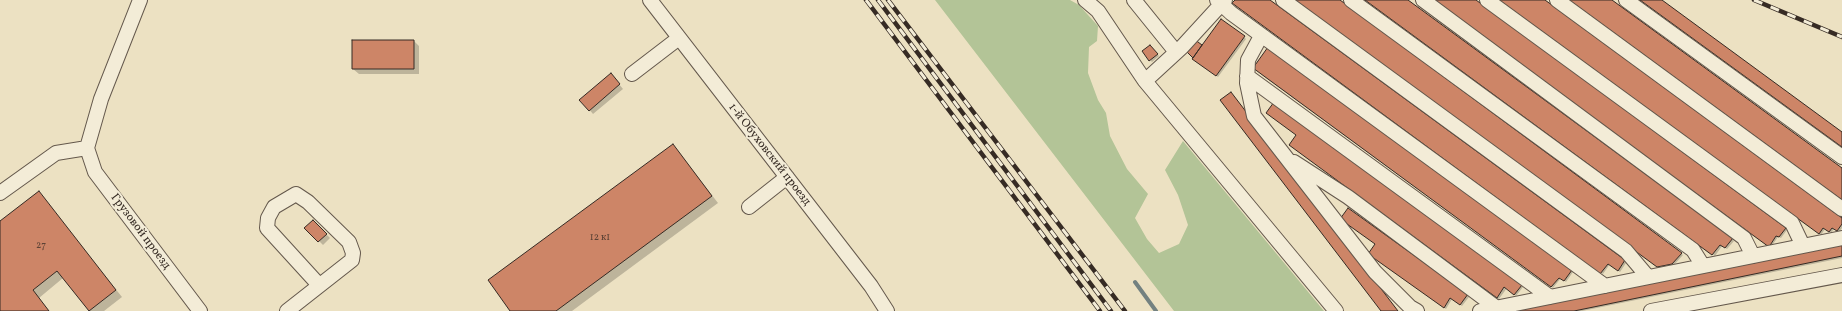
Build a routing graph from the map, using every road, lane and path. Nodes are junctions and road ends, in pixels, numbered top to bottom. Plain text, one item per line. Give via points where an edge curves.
1 (140, 0) edge
2 (650, 0) edge
3 (1085, 0) edge
4 (1134, 0) edge
5 (1282, 0) edge
6 (1352, 0) edge
7 (1423, 0) edge
8 (1487, 0) edge
9 (1557, 0) edge
10 (1626, 0) edge
11 (1221, 1) edge
12 (1262, 36) junction
13 (679, 38) junction
14 (1176, 52) junction
15 (632, 74) dead end
16 (1247, 76) junction
17 (1145, 81) junction
18 (87, 148) junction
19 (1285, 156) junction
20 (1842, 157) edge
21 (787, 178) junction
22 (0, 193) edge
23 (749, 207) dead end
24 (1842, 209) edge
25 (1842, 238) edge
26 (1803, 246) junction
27 (1753, 256) junction
28 (1704, 266) junction
29 (1842, 275) edge
30 (1648, 277) junction
31 (319, 285) junction
32 (1605, 286) junction
33 (1550, 297) junction
34 (1497, 308) junction
35 (200, 311) edge
36 (287, 311) edge
37 (887, 311) edge
38 (1336, 311) edge
39 (1417, 311) edge
40 (1480, 311) edge
41 (1651, 311) edge

1 - 18 street via 101,99
2 - 13 street, 1-й Обуховский проезд
3 - 17 street via 1098,11
4 - 14 street
5 - 30 street via 1626,251
6 - 28 street via 1693,250
7 - 27 street via 1744,238
8 - 26 street via 1792,223
9 - 24 street
10 - 20 street
11 - 12 street via 1230,13
11 - 14 street
12 - 16 street via 1248,60
12 - 32 street
13 - 15 street
13 - 21 street, 1-й Обуховский проезд
14 - 17 street
16 - 19 street via 1254,116
16 - 33 street
17 - 38 street
18 - 22 street via 56,153
18 - 35 street, Грузовой проезд via 94,172
19 - 34 street via 1348,198
19 - 39 street via 1375,272
21 - 23 street
21 - 37 street, 1-й Обуховский проезд via 871,286
25 - 26 street
26 - 27 street
27 - 28 street
28 - 30 street
29 - 41 street
30 - 32 street
31 - 31 street via 267,228 268,218 274,207 296,194 308,202 349,242 353,253 352,260
31 - 36 street
32 - 33 street
33 - 34 street
34 - 40 street

